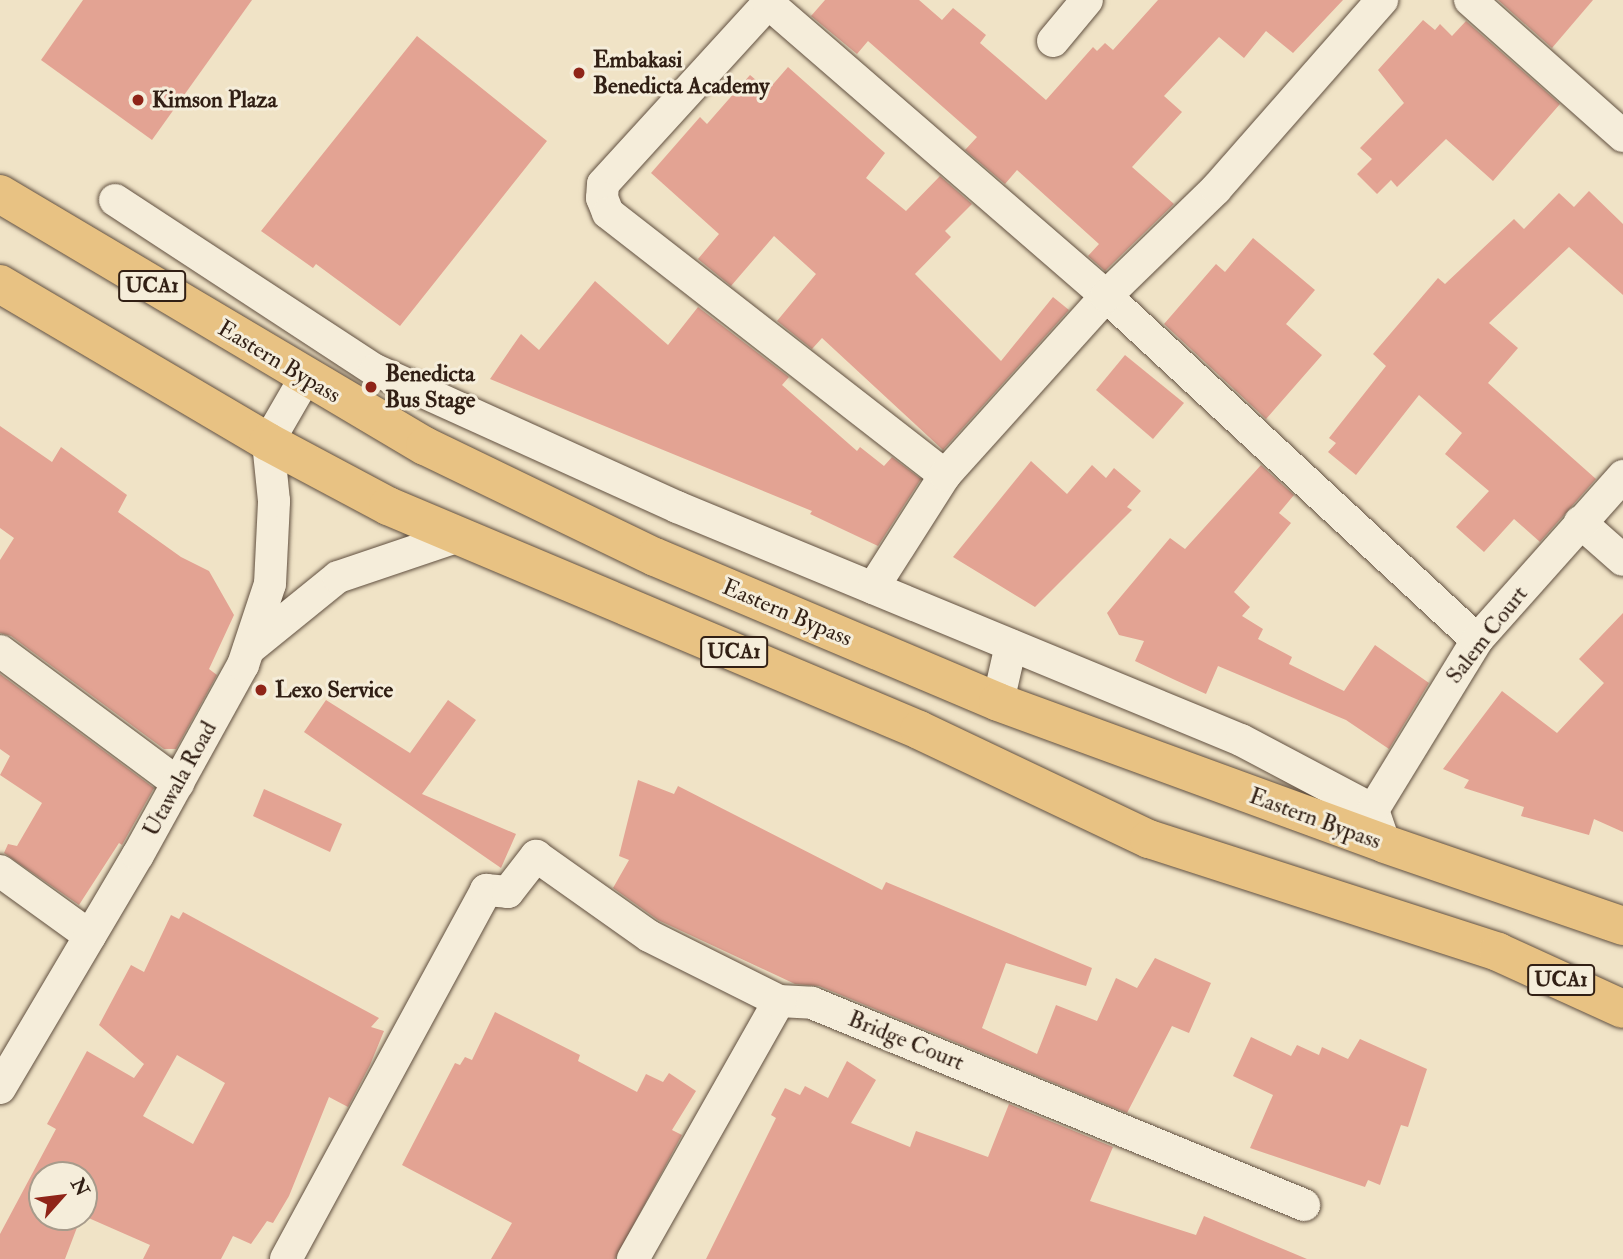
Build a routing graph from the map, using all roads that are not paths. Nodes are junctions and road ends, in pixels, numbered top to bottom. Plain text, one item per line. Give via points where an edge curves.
1 (1087, 0) edge
2 (1381, 0) edge
3 (1470, 0) edge
4 (769, 1) edge
5 (1053, 41) dead end
6 (1623, 136) edge
7 (0, 194) edge
8 (115, 200) dead end
9 (0, 284) edge
10 (1106, 296) junction
11 (305, 378) junction
12 (268, 442) junction
13 (945, 475) junction
14 (1623, 476) edge
15 (1580, 522) junction
16 (459, 536) junction
17 (1623, 560) edge
18 (873, 588) junction
19 (1477, 640) junction
20 (1011, 645) junction
21 (248, 650) junction
22 (0, 652) edge
23 (998, 702) junction
24 (178, 783) junction
25 (1379, 827) junction
26 (0, 871) edge
27 (1623, 926) edge
28 (90, 936) junction
29 (779, 1001) junction
30 (1623, 1009) edge
31 (0, 1088) edge
32 (1304, 1205) dead end
33 (286, 1259) edge
34 (634, 1259) edge

1 - 5 street
2 - 10 street via 1216,190
3 - 6 street
4 - 10 street
4 - 13 street via 603,184 602,198 608,213
7 - 11 main road, Eastern Bypass / UCA1
8 - 18 street via 375,370 664,502
9 - 12 main road, UCA1
10 - 13 street
10 - 19 street
11 - 12 street
11 - 23 main road, Eastern Bypass / UCA1 via 549,508
12 - 16 main road, UCA1 via 388,506
12 - 21 street, Utawala Road via 274,501 270,584
13 - 18 street
14 - 15 street, Salem Court
15 - 17 street
15 - 19 street, Salem Court
16 - 21 street via 338,578
16 - 30 main road, UCA1 via 919,730 1149,839 1498,952
18 - 20 street
19 - 25 street, Salem Court
20 - 23 street
20 - 25 street via 1241,740
21 - 24 street, Utawala Road
22 - 24 street
23 - 25 main road, Eastern Bypass / UCA1
24 - 28 street, Utawala Road
25 - 27 main road, Eastern Bypass / UCA1
26 - 28 street
28 - 31 street, Utawala Road
29 - 32 street, Bridge Court via 812,1003
29 - 33 street via 649,936 536,856 508,892 486,890
29 - 34 street

